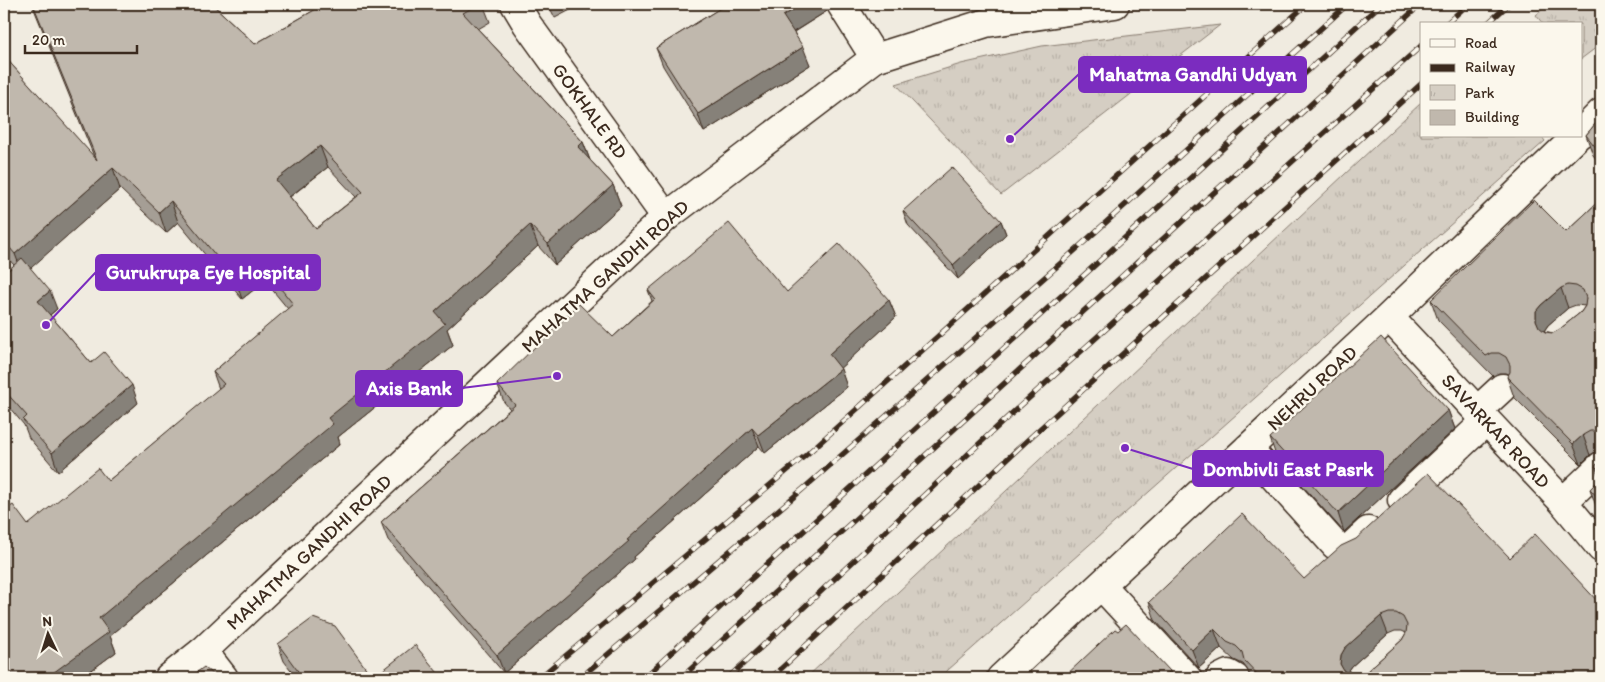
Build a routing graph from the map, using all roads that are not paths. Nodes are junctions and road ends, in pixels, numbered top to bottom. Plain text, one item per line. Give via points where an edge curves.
1 (515, 4) edge
2 (841, 4) edge
3 (1115, 4) edge
4 (875, 58) junction
5 (1601, 113) edge
6 (1582, 131) edge
7 (1575, 138) edge
8 (666, 217) junction
9 (1389, 317) junction
10 (1502, 388) dead end
11 (1481, 416) junction
12 (1248, 448) junction
13 (1601, 466) edge
14 (1562, 502) junction
15 (1601, 548) edge
16 (1101, 585) junction
17 (203, 651) junction
18 (168, 678) edge
19 (224, 678) edge
20 (1001, 678) edge
21 (1187, 678) edge
22 (1220, 678) edge
23 (1235, 678) edge

1 - 8 street, GOKHALE RD
2 - 4 street
3 - 4 street, MAHATMA GANDHI ROAD via 986,23
4 - 8 street, MAHATMA GANDHI ROAD
5 - 6 street
7 - 9 street, NEHRU ROAD
8 - 17 street, MAHATMA GANDHI ROAD
9 - 11 street, SAVARKAR ROAD
9 - 12 street, NEHRU ROAD
10 - 11 street
11 - 12 street via 1352,546 1344,549 1335,545
11 - 14 street, SAVARKAR ROAD
12 - 16 street, NEHRU ROAD
13 - 14 street
14 - 15 street, SAVARKAR ROAD
16 - 20 street, NEHRU ROAD
16 - 21 street
17 - 18 street, MAHATMA GANDHI ROAD
17 - 19 street
22 - 23 street via 1228,674

